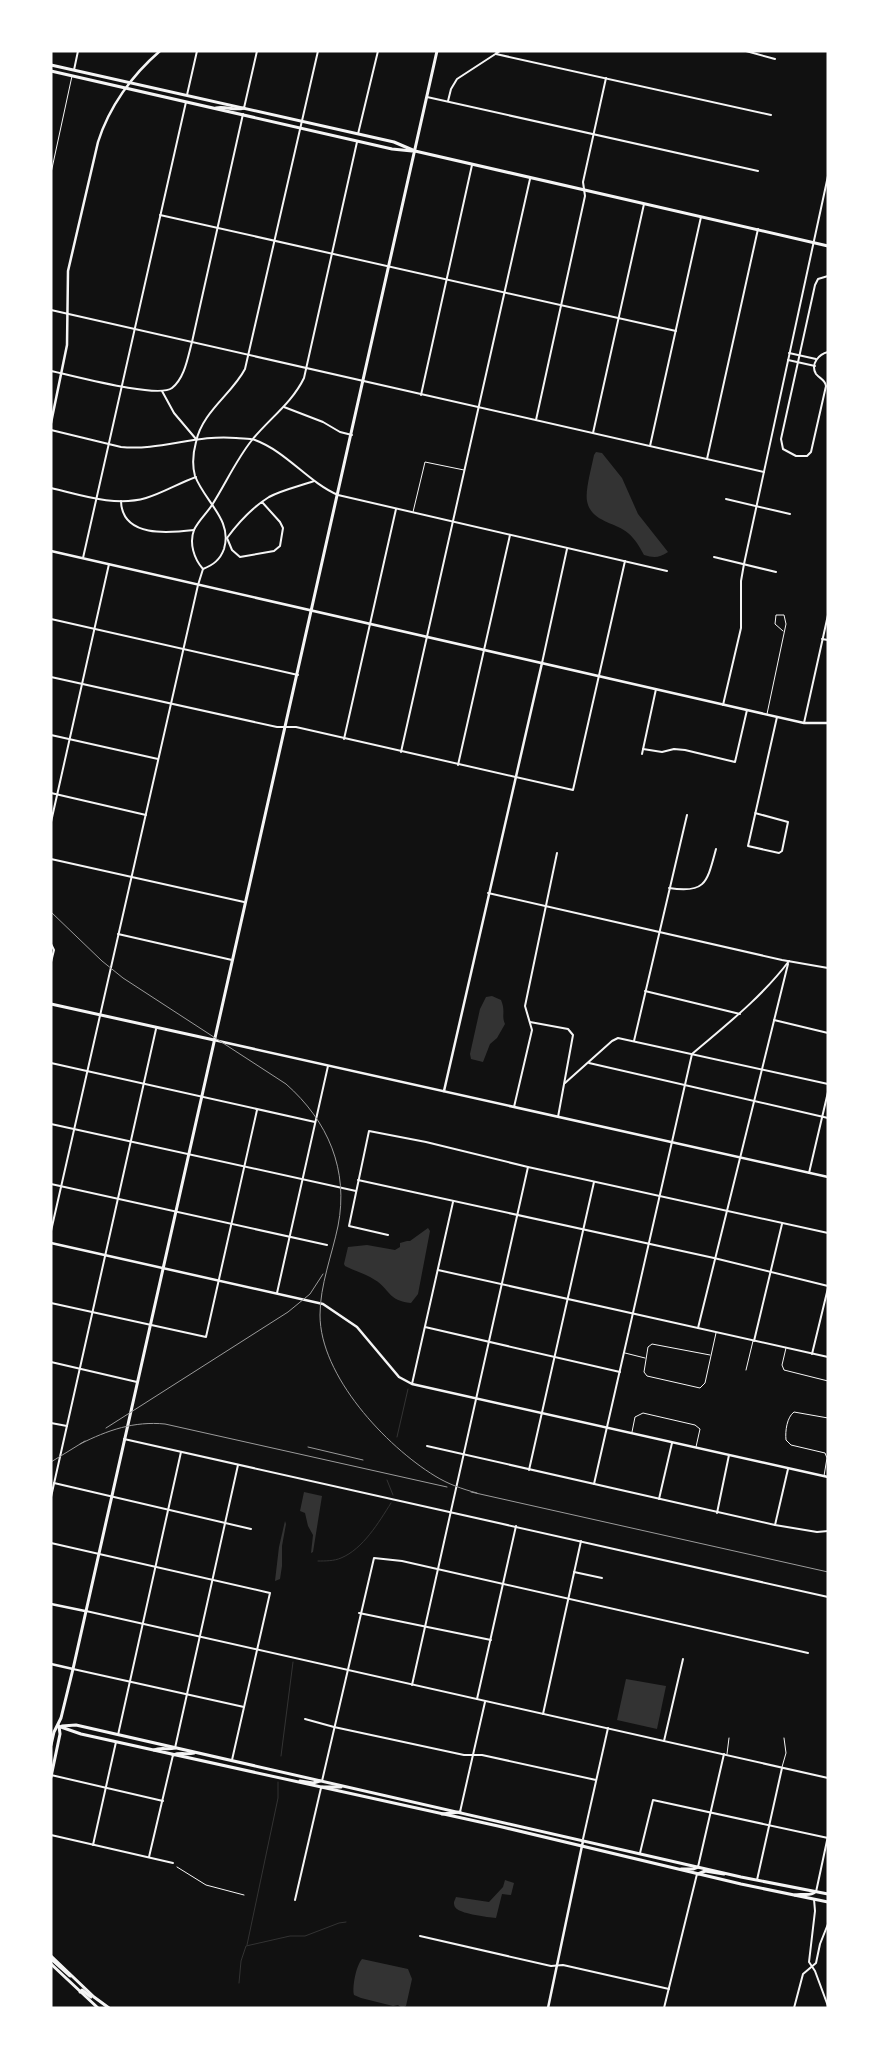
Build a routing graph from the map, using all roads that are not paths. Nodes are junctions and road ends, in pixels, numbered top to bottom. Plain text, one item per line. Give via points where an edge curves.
1 (78, 51) edge
2 (160, 51) edge
3 (197, 51) edge
4 (257, 51) edge
5 (318, 51) edge
6 (378, 51) edge
7 (437, 51) edge
8 (746, 51) edge
9 (498, 52) edge
10 (775, 58) dead end
11 (51, 65) edge
12 (74, 70) junction
13 (51, 71) edge
14 (72, 76) junction
15 (606, 78) junction
16 (130, 82) junction
17 (126, 88) junction
18 (187, 95) junction
19 (427, 97) junction
20 (186, 101) junction
21 (448, 101) junction
22 (215, 108) junction
23 (244, 108) junction
24 (243, 114) junction
25 (771, 115) dead end
26 (302, 121) junction
27 (300, 128) junction
28 (358, 134) junction
29 (594, 134) junction
30 (357, 141) junction
31 (415, 151) junction
32 (472, 165) junction
33 (758, 171) dead end
34 (51, 173) edge
35 (828, 176) edge
36 (531, 177) junction
37 (826, 188) edge
38 (584, 189) junction
39 (645, 203) junction
40 (160, 215) junction
41 (701, 216) junction
42 (217, 228) junction
43 (758, 229) junction
44 (275, 241) junction
45 (814, 243) junction
46 (828, 246) edge
47 (332, 254) junction
48 (389, 267) junction
49 (828, 276) edge
50 (446, 280) junction
51 (503, 293) junction
52 (561, 306) junction
53 (51, 310) edge
54 (68, 314) junction
55 (618, 319) junction
56 (134, 329) junction
57 (676, 331) junction
58 (192, 342) junction
59 (828, 352) edge
60 (789, 353) junction
61 (249, 355) junction
62 (800, 355) junction
63 (816, 359) junction
64 (788, 360) junction
65 (798, 362) junction
66 (814, 366) junction
67 (306, 368) junction
68 (51, 371) edge
69 (62, 373) junction
70 (364, 381) junction
71 (122, 387) junction
72 (162, 391) junction
73 (422, 395) junction
74 (284, 407) junction
75 (478, 407) junction
76 (536, 420) junction
77 (51, 423) edge
78 (51, 430) edge
79 (593, 433) junction
80 (352, 435) junction
81 (196, 439) junction
82 (252, 439) junction
83 (108, 444) junction
84 (650, 446) junction
85 (707, 459) junction
86 (464, 470) junction
87 (764, 472) junction
88 (196, 477) junction
89 (315, 481) junction
90 (51, 488) edge
91 (338, 495) junction
92 (97, 498) junction
93 (726, 500) dead end
94 (121, 501) junction
95 (262, 502) junction
96 (212, 505) junction
97 (757, 507) junction
98 (396, 509) junction
99 (413, 513) junction
100 (790, 514) dead end
101 (453, 522) junction
102 (194, 530) junction
103 (510, 535) junction
104 (227, 538) junction
105 (568, 548) junction
106 (51, 551) edge
107 (714, 557) dead end
108 (83, 558) junction
109 (625, 561) junction
110 (108, 564) junction
111 (744, 564) junction
112 (203, 569) junction
113 (667, 571) dead end
114 (776, 572) dead end
115 (198, 584) junction
116 (313, 610) junction
117 (828, 615) edge
118 (51, 619) edge
119 (371, 624) junction
120 (94, 629) junction
121 (783, 631) junction
122 (427, 636) junction
123 (822, 639) junction
124 (828, 640) edge
125 (184, 649) junction
126 (484, 650) junction
127 (542, 663) junction
128 (298, 675) junction
129 (599, 676) junction
130 (51, 677) edge
131 (82, 684) junction
132 (656, 689) junction
133 (172, 704) junction
134 (724, 705) junction
135 (747, 710) junction
136 (767, 715) junction
137 (777, 717) junction
138 (804, 723) junction
139 (828, 723) edge
140 (286, 727) junction
141 (51, 735) edge
142 (70, 739) junction
143 (344, 739) junction
144 (643, 749) junction
145 (401, 752) junction
146 (642, 754) dead end
147 (158, 759) junction
148 (458, 765) junction
149 (516, 777) junction
150 (51, 794) edge
151 (57, 795) junction
152 (755, 813) junction
153 (146, 815) junction
154 (687, 815) dead end
155 (51, 822) edge
156 (716, 849) dead end
157 (557, 853) dead end
158 (51, 859) edge
159 (131, 878) junction
160 (669, 888) junction
161 (488, 893) junction
162 (245, 903) junction
163 (546, 906) junction
164 (658, 932) junction
165 (118, 934) junction
166 (52, 946) edge
167 (232, 960) junction
168 (789, 961) junction
169 (51, 962) edge
170 (828, 968) edge
171 (645, 991) junction
172 (51, 1004) edge
173 (99, 1014) junction
174 (740, 1014) junction
175 (774, 1020) junction
176 (530, 1022) junction
177 (157, 1027) junction
178 (828, 1033) edge
179 (214, 1040) junction
180 (634, 1041) junction
181 (692, 1054) junction
182 (51, 1063) edge
183 (588, 1063) junction
184 (328, 1065) junction
185 (763, 1070) junction
186 (87, 1071) junction
187 (565, 1083) junction
188 (144, 1084) junction
189 (828, 1084) edge
190 (684, 1085) junction
191 (444, 1091) junction
192 (828, 1092) edge
193 (201, 1097) junction
194 (755, 1100) junction
195 (514, 1107) junction
196 (257, 1110) junction
197 (822, 1116) junction
198 (558, 1117) junction
199 (828, 1118) edge
200 (315, 1122) junction
201 (51, 1124) edge
202 (74, 1128) junction
203 (131, 1141) junction
204 (671, 1142) junction
205 (188, 1154) junction
206 (742, 1158) junction
207 (245, 1167) junction
208 (528, 1167) junction
209 (809, 1173) junction
210 (828, 1177) edge
211 (302, 1179) junction
212 (358, 1180) junction
213 (594, 1181) junction
214 (51, 1184) edge
215 (61, 1186) junction
216 (356, 1191) junction
217 (659, 1195) junction
218 (118, 1198) junction
219 (453, 1202) junction
220 (175, 1211) junction
221 (726, 1211) junction
222 (518, 1215) junction
223 (782, 1223) junction
224 (232, 1224) junction
225 (583, 1230) junction
226 (51, 1231) edge
227 (828, 1233) edge
228 (388, 1235) dead end
229 (289, 1236) junction
230 (51, 1243) edge
231 (649, 1244) junction
232 (327, 1245) dead end
233 (106, 1255) junction
234 (714, 1258) junction
235 (163, 1268) junction
236 (438, 1270) junction
237 (770, 1272) junction
238 (218, 1282) junction
239 (502, 1284) junction
240 (828, 1287) edge
241 (277, 1293) junction
242 (567, 1298) junction
243 (51, 1304) edge
244 (93, 1312) junction
245 (633, 1314) junction
246 (149, 1325) junction
247 (425, 1327) junction
248 (698, 1328) junction
249 (716, 1332) junction
250 (754, 1341) junction
251 (489, 1342) junction
252 (786, 1348) junction
253 (624, 1353) junction
254 (812, 1354) junction
255 (710, 1355) junction
256 (554, 1357) junction
257 (828, 1357) edge
258 (646, 1358) junction
259 (51, 1362) edge
260 (80, 1369) junction
261 (746, 1370) dead end
262 (620, 1372) junction
263 (828, 1380) edge
264 (137, 1382) junction
265 (412, 1384) junction
266 (476, 1398) junction
267 (541, 1413) junction
268 (828, 1418) edge
269 (51, 1423) edge
270 (67, 1426) junction
271 (607, 1428) junction
272 (631, 1433) junction
273 (124, 1439) junction
274 (672, 1442) junction
275 (427, 1446) dead end
276 (696, 1447) junction
277 (181, 1452) junction
278 (464, 1455) junction
279 (729, 1455) junction
280 (238, 1465) junction
281 (788, 1468) junction
282 (529, 1470) junction
283 (824, 1476) junction
284 (828, 1477) edge
285 (54, 1483) junction
286 (594, 1484) junction
287 (111, 1496) junction
288 (51, 1497) edge
289 (659, 1499) junction
290 (169, 1509) junction
291 (450, 1512) junction
292 (717, 1513) junction
293 (225, 1522) junction
294 (775, 1525) junction
295 (516, 1526) junction
296 (251, 1529) dead end
297 (827, 1531) edge
298 (581, 1541) junction
299 (51, 1543) edge
300 (98, 1554) junction
301 (156, 1567) junction
302 (438, 1570) junction
303 (574, 1572) junction
304 (602, 1578) dead end
305 (212, 1579) junction
306 (503, 1585) junction
307 (828, 1597) edge
308 (568, 1600) junction
309 (51, 1604) edge
310 (86, 1611) junction
311 (359, 1613) junction
312 (143, 1624) junction
313 (425, 1627) junction
314 (200, 1637) junction
315 (491, 1640) junction
316 (256, 1650) junction
317 (808, 1653) dead end
318 (683, 1659) dead end
319 (51, 1664) edge
320 (73, 1669) junction
321 (346, 1670) junction
322 (130, 1682) junction
323 (412, 1685) junction
324 (186, 1695) junction
325 (477, 1699) junction
326 (485, 1701) junction
327 (244, 1708) junction
328 (543, 1714) junction
329 (304, 1718) dead end
330 (52, 1724) edge
331 (58, 1726) junction
332 (334, 1727) junction
333 (608, 1728) junction
334 (118, 1735) junction
335 (729, 1738) dead end
336 (784, 1738) dead end
337 (664, 1741) junction
338 (116, 1742) junction
339 (51, 1745) edge
340 (174, 1748) junction
341 (154, 1750) junction
342 (194, 1752) junction
343 (726, 1754) junction
344 (173, 1755) junction
345 (473, 1755) junction
346 (232, 1761) junction
347 (782, 1767) junction
348 (51, 1776) edge
349 (828, 1778) edge
350 (596, 1780) junction
351 (322, 1781) junction
352 (297, 1782) junction
353 (344, 1786) junction
354 (106, 1788) junction
355 (321, 1788) junction
356 (163, 1800) junction
357 (460, 1812) junction
358 (710, 1813) junction
359 (441, 1814) junction
360 (769, 1826) junction
361 (51, 1835) edge
362 (828, 1837) edge
363 (583, 1839) junction
364 (93, 1845) junction
365 (582, 1847) junction
366 (640, 1853) junction
367 (149, 1857) junction
368 (173, 1863) dead end
369 (698, 1866) junction
370 (177, 1867) dead end
371 (677, 1870) junction
372 (727, 1873) junction
373 (697, 1874) junction
374 (757, 1880) junction
375 (816, 1892) junction
376 (828, 1894) edge
377 (244, 1895) dead end
378 (795, 1896) junction
379 (814, 1899) junction
380 (295, 1900) dead end
381 (828, 1902) edge
382 (828, 1924) edge
383 (420, 1936) dead end
384 (51, 1957) edge
385 (51, 1964) edge
386 (557, 1966) junction
387 (813, 1968) junction
388 (76, 1980) junction
389 (74, 1986) junction
390 (669, 1989) junction
391 (80, 1992) junction
392 (828, 2006) edge
393 (98, 2008) edge
394 (109, 2008) edge
395 (548, 2008) edge
396 (664, 2008) edge
397 (794, 2008) edge

1 - 12 street
2 - 16 street
3 - 18 street
4 - 23 street
5 - 26 street
6 - 28 street
7 - 19 main road
8 - 10 street
9 - 15 street
9 - 21 street via 457,79 450,89
11 - 12 main road
12 - 16 main road
13 - 14 main road
14 - 17 main road
14 - 34 lane
15 - 25 street
15 - 29 street
16 - 17 street
16 - 18 main road
17 - 20 main road
17 - 54 street via 105,123 98,142 68,271
18 - 23 main road
19 - 21 street
19 - 31 main road
20 - 22 main road
20 - 40 street
21 - 29 street
22 - 23 main road
22 - 24 main road
23 - 26 main road
24 - 27 main road
24 - 42 street
26 - 27 street
26 - 28 main road
27 - 30 main road
27 - 44 street
28 - 31 main road via 394,142
29 - 33 street
29 - 38 street
30 - 31 main road
30 - 47 street
31 - 32 main road
31 - 48 main road
32 - 36 main road
32 - 50 street
35 - 37 street
36 - 38 main road
36 - 51 street
37 - 45 street
38 - 39 main road
38 - 52 street via 586,196
39 - 41 main road
39 - 55 street
40 - 42 street
40 - 56 street
41 - 43 main road
41 - 57 street
42 - 44 street
42 - 58 street
43 - 45 main road
43 - 85 street
44 - 47 street
44 - 61 street
45 - 46 main road
45 - 60 street
47 - 48 street
47 - 67 street
48 - 50 street
48 - 70 main road
49 - 62 street via 818,279 815,285
50 - 51 street
50 - 73 street
51 - 52 street
51 - 75 street
52 - 55 street
52 - 76 street
53 - 54 street
54 - 56 street
54 - 69 street
55 - 57 street
55 - 79 street
56 - 58 street
56 - 71 street
57 - 84 street
58 - 61 street
58 - 72 street via 181,376 172,388
59 - 63 street
60 - 62 street
60 - 64 street
61 - 67 street
61 - 81 street via 240,379 210,412
62 - 63 street
62 - 65 street
63 - 66 street
64 - 65 street
64 - 87 street
65 - 66 street
65 - 66 street via 781,439 783,449 802,457 810,454 826,386
67 - 70 street
67 - 74 street via 301,383
68 - 69 street
69 - 71 street
69 - 77 street
70 - 73 street
70 - 80 main road
71 - 72 street
71 - 83 street
72 - 81 street via 179,420
73 - 75 street
74 - 80 street
74 - 82 street
75 - 76 street
75 - 86 street
76 - 79 street
78 - 83 street
79 - 84 street
80 - 91 main road
81 - 82 street
81 - 83 street via 141,448
81 - 88 street via 193,464
82 - 89 street via 285,457
82 - 96 street
83 - 92 street
84 - 85 street
85 - 87 street
86 - 99 lane via 425,462
86 - 101 street
87 - 97 street
88 - 94 street via 144,498
88 - 96 street
89 - 91 street
89 - 95 street
90 - 92 street
91 - 98 street
91 - 116 main road
92 - 94 street
92 - 108 street
93 - 97 street
94 - 102 street via 123,513 143,530 162,533
95 - 104 street
95 - 104 street via 283,528 280,546 274,552 240,557 232,550
96 - 102 street
96 - 104 street via 223,522
97 - 100 street
97 - 111 street
98 - 99 street
98 - 119 street
99 - 101 street
101 - 103 street
101 - 122 street
102 - 112 street via 192,543 197,563
103 - 105 street
103 - 126 street
104 - 112 street via 218,560
105 - 109 street
105 - 127 street
106 - 108 street
107 - 111 street
108 - 110 street
109 - 113 street
109 - 129 street
110 - 115 street
110 - 120 street
111 - 114 street
111 - 134 street via 741,628
112 - 115 street
115 - 116 street
115 - 125 street
116 - 119 street
116 - 128 main road
117 - 123 street
118 - 120 street
119 - 122 street
119 - 143 street
120 - 125 street
120 - 131 street
121 - 121 lane via 786,619 776,615 775,624
121 - 136 lane
122 - 126 street
122 - 145 street
123 - 124 street
123 - 138 street
125 - 128 street
125 - 133 street
126 - 127 street
126 - 148 street
127 - 129 street
127 - 149 street
128 - 140 main road
129 - 132 street
129 - 149 street via 573,790
130 - 131 street
131 - 133 street
131 - 142 street
132 - 134 street
132 - 144 street
133 - 140 street via 277,728
133 - 147 street
134 - 135 street
135 - 136 street
135 - 144 street via 735,762 685,750 662,752
136 - 137 street
137 - 138 street
137 - 152 street
138 - 139 street
140 - 143 street
140 - 162 main road
141 - 142 street
142 - 147 street
142 - 151 street
143 - 145 street
144 - 146 street
145 - 148 street
147 - 153 street
148 - 149 street
149 - 161 street
150 - 151 street
151 - 153 street
151 - 155 street
152 - 152 street via 748,847 778,854 782,851 787,821
153 - 159 street
154 - 160 street
156 - 160 street via 702,885 686,890
157 - 163 street
158 - 159 street
159 - 162 street
159 - 165 street
160 - 164 street
161 - 163 street
161 - 191 street
162 - 167 main road
163 - 164 street
163 - 176 street via 525,1006
164 - 168 street
164 - 171 street
165 - 167 street
165 - 173 street
166 - 169 street
167 - 179 main road
168 - 170 street
168 - 174 street
168 - 175 street
171 - 174 street
171 - 180 street
172 - 173 main road
173 - 177 main road
173 - 186 street
174 - 181 street
175 - 178 street
175 - 185 street
176 - 187 street via 568,1029 572,1033
176 - 195 street via 532,1030
177 - 179 main road
177 - 188 street
179 - 184 street
179 - 193 main road
180 - 181 street
180 - 183 street via 615,1038
181 - 185 street
181 - 190 street
182 - 186 street
183 - 187 street
183 - 190 street
184 - 191 street
184 - 200 street
185 - 189 street
185 - 194 street
186 - 188 street
186 - 202 street
187 - 198 street
188 - 193 street
188 - 203 street
190 - 194 street
190 - 204 street
191 - 195 street
192 - 197 street
193 - 196 street
193 - 205 main road
194 - 197 street
194 - 206 street
195 - 198 street
196 - 200 street
196 - 207 street
197 - 199 street
197 - 209 street
198 - 204 street
200 - 211 street
201 - 202 street
202 - 203 street
202 - 215 street
203 - 205 street
203 - 218 street
204 - 206 street
204 - 217 street
205 - 207 street
205 - 220 main road
206 - 209 street
206 - 221 street
207 - 211 street
207 - 224 street
208 - 212 street via 369,1131
208 - 213 street
208 - 222 street
209 - 210 street
211 - 216 street
211 - 229 street
212 - 216 street
212 - 219 street
213 - 217 street
213 - 225 street
214 - 215 street
215 - 218 street
215 - 226 street
216 - 228 street via 348,1226
217 - 221 street
217 - 231 street
218 - 220 street
218 - 233 street
219 - 222 street
219 - 236 street
220 - 224 street
220 - 235 main road
221 - 223 street
221 - 234 street
222 - 225 street
222 - 239 street
223 - 227 street
223 - 237 street
224 - 229 street
224 - 238 street
225 - 231 street
225 - 242 street
229 - 232 street
229 - 241 street
230 - 233 street
231 - 234 street
231 - 245 street
233 - 235 street
233 - 244 street
234 - 237 street
234 - 248 street
235 - 238 street
235 - 246 main road
236 - 239 street
236 - 247 street
237 - 240 street
237 - 250 street
238 - 241 street
238 - 246 street via 206,1338
239 - 242 street
239 - 251 street
240 - 254 street
241 - 265 street via 323,1304 357,1327 399,1377
242 - 245 street
242 - 256 street
243 - 244 street
244 - 246 street
244 - 260 street
245 - 248 street
245 - 253 street
246 - 264 main road
247 - 251 street
247 - 265 street
248 - 249 street
249 - 250 street
249 - 255 lane
250 - 252 street
250 - 261 lane
251 - 256 street
251 - 266 street
252 - 254 street
252 - 263 lane via 784,1370
253 - 258 lane
253 - 262 street
254 - 257 street
255 - 258 lane via 656,1343 650,1345
255 - 258 lane via 700,1388 647,1376 643,1369
256 - 262 street
256 - 267 street
259 - 260 street
260 - 264 street
260 - 270 street
262 - 271 street
264 - 273 main road
265 - 266 street
266 - 267 street
266 - 278 street
267 - 271 street
267 - 282 street
268 - 283 lane via 794,1412 785,1436 791,1445 825,1453
269 - 270 street
270 - 285 street
271 - 272 street
271 - 286 street
272 - 274 street
272 - 276 lane via 637,1415 643,1413 698,1426 700,1432
273 - 277 street
273 - 287 main road
274 - 276 street
274 - 289 street
275 - 278 street
276 - 279 street
277 - 280 street
277 - 290 street
278 - 282 street
278 - 291 street
279 - 281 street
279 - 292 street
280 - 291 street
280 - 293 street
281 - 283 street
281 - 294 street
282 - 286 street
283 - 284 street
285 - 287 street
285 - 288 street
286 - 289 street
287 - 290 street
287 - 300 main road
289 - 292 street
290 - 293 street
290 - 301 street
291 - 295 street
291 - 302 street
292 - 294 street
293 - 296 street
293 - 305 street
294 - 297 street
295 - 298 street
295 - 306 street
298 - 303 street
298 - 307 street
299 - 300 street
300 - 301 street
300 - 310 main road
301 - 305 street
301 - 312 street
302 - 306 street
302 - 311 street via 374,1558
302 - 313 street
303 - 304 street
303 - 308 street
305 - 314 street
305 - 316 street via 270,1593
306 - 308 street
306 - 315 street
308 - 317 street
308 - 328 street
309 - 310 street
310 - 312 street
310 - 320 main road
311 - 313 street
311 - 321 street
312 - 314 street
312 - 322 street
313 - 315 street
313 - 323 street
314 - 316 street
314 - 324 street
315 - 325 street
316 - 321 street
316 - 327 street
318 - 337 street
319 - 320 street
320 - 322 street
320 - 331 main road
321 - 323 street
321 - 332 street
322 - 324 street
322 - 334 street
323 - 325 street
324 - 327 street
324 - 340 street
325 - 326 street
326 - 328 street
326 - 345 street
327 - 346 street
328 - 333 street
329 - 332 street
330 - 331 main road
331 - 334 main road via 76,1725
331 - 338 main road
331 - 339 main road
331 - 348 main road via 60,1734
332 - 345 street
332 - 351 street
333 - 337 street
333 - 350 street
334 - 340 main road
335 - 343 lane
336 - 347 lane via 786,1753
337 - 343 street
338 - 341 main road
338 - 354 street
340 - 341 main road
340 - 342 main road
341 - 344 main road
342 - 344 main road
342 - 346 main road
343 - 347 street
343 - 358 street
344 - 352 main road
344 - 356 street
345 - 350 street
345 - 357 street
346 - 351 main road
347 - 349 street
347 - 360 street
348 - 354 street
350 - 363 street
351 - 352 main road
351 - 353 main road
352 - 355 main road
353 - 355 main road
353 - 357 main road
354 - 356 street
354 - 364 street
355 - 359 main road
355 - 380 street
356 - 367 street
357 - 359 main road
357 - 363 main road
358 - 360 street
358 - 366 street via 653,1800
358 - 369 street
359 - 365 main road
360 - 362 street
360 - 374 street
361 - 364 street
362 - 375 street
363 - 365 street
363 - 366 main road
364 - 367 street
365 - 371 main road
365 - 386 street
366 - 369 main road
367 - 368 street
369 - 371 main road
369 - 372 main road
370 - 377 lane via 206,1886
371 - 373 main road
372 - 373 main road via 705,1871
372 - 374 main road
373 - 378 main road
373 - 390 street
374 - 375 main road
375 - 376 main road
375 - 378 main road
378 - 379 main road
379 - 381 main road
379 - 387 street via 809,1962
382 - 387 street
383 - 386 street
384 - 388 main road
385 - 389 main road
386 - 390 street
386 - 395 street
387 - 392 street
387 - 397 street via 803,1974
388 - 389 main road via 78,1985
388 - 394 main road
389 - 391 main road
390 - 396 street
391 - 393 main road
391 - 394 main road via 82,1990

